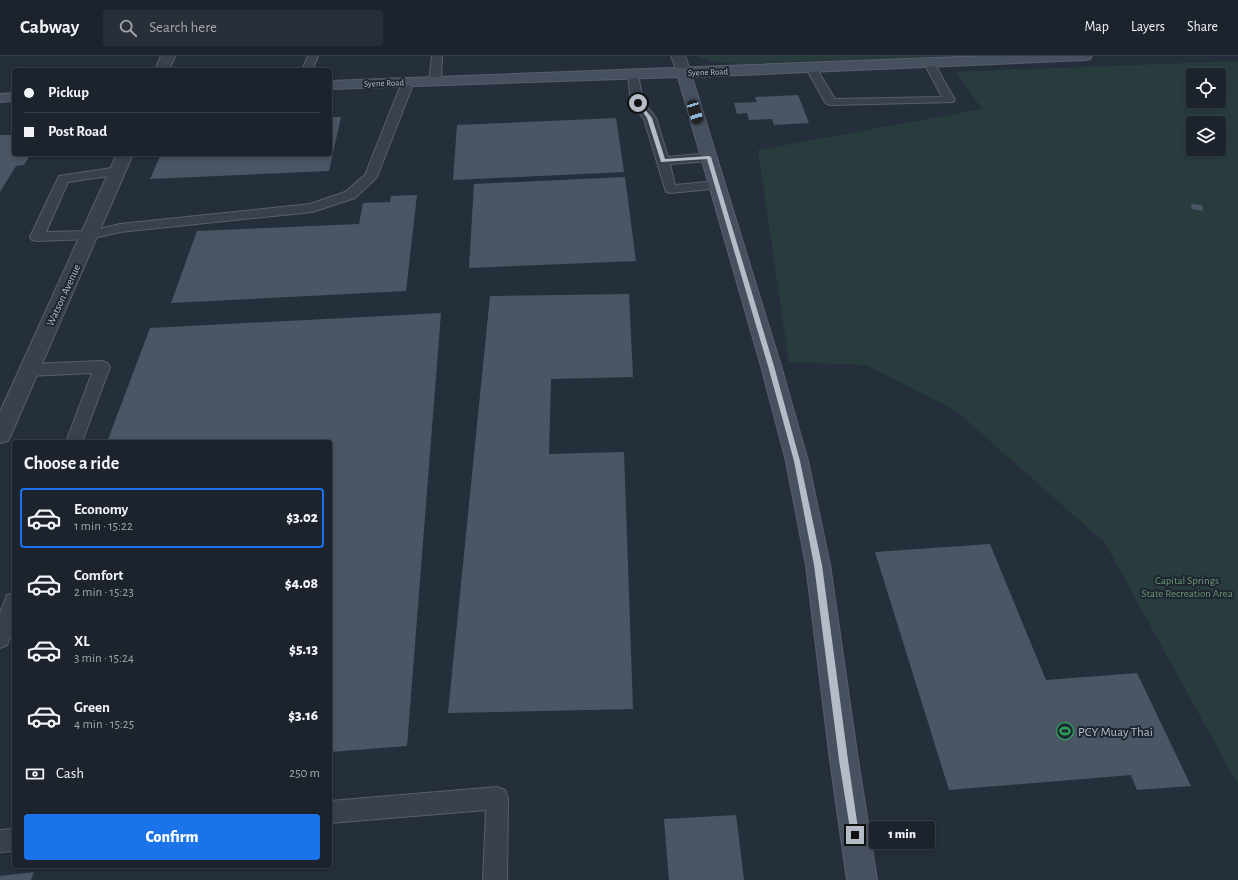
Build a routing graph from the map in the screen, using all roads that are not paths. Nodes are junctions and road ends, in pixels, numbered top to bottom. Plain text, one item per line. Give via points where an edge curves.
1 (168, 56) edge
2 (313, 56) edge
3 (437, 56) edge
4 (1086, 56) edge
5 (929, 62) junction
6 (681, 64) edge
7 (163, 68) edge
8 (309, 68) edge
9 (812, 68) junction
10 (633, 75) junction
11 (408, 82) junction
12 (435, 82) junction
13 (332, 85) edge
14 (12, 97) edge
15 (0, 98) edge
16 (124, 156) edge
17 (709, 157) junction
18 (663, 161) junction
19 (118, 171) junction
20 (717, 185) junction
21 (90, 235) junction
22 (28, 370) junction
23 (0, 435) edge
24 (75, 440) edge
25 (12, 606) edge
26 (0, 639) edge
27 (332, 812) edge
28 (12, 840) edge
29 (0, 841) edge
30 (495, 880) edge
31 (862, 880) edge

1 - 7 street
2 - 8 lane
3 - 12 lane
4 - 5 street, Syene Road
5 - 9 street, Syene Road
5 - 9 lane via 949,100 831,102
6 - 9 street, Syene Road
6 - 10 street, Syene Road
6 - 17 street
10 - 12 street, Syene Road
10 - 18 lane via 638,103 650,118
11 - 12 street, Syene Road
11 - 13 street, Syene Road
11 - 21 lane via 371,177 350,195 312,208 120,228
14 - 15 street
16 - 19 street, Watson Avenue
17 - 18 lane
17 - 20 street
18 - 20 lane via 670,189
19 - 21 street, Watson Avenue
19 - 21 lane via 64,179 37,237
20 - 31 street via 797,461 818,565 842,753
21 - 22 street, Watson Avenue
22 - 23 street, Watson Avenue
22 - 24 lane via 102,367
25 - 26 lane
27 - 30 lane via 497,798
28 - 29 lane

